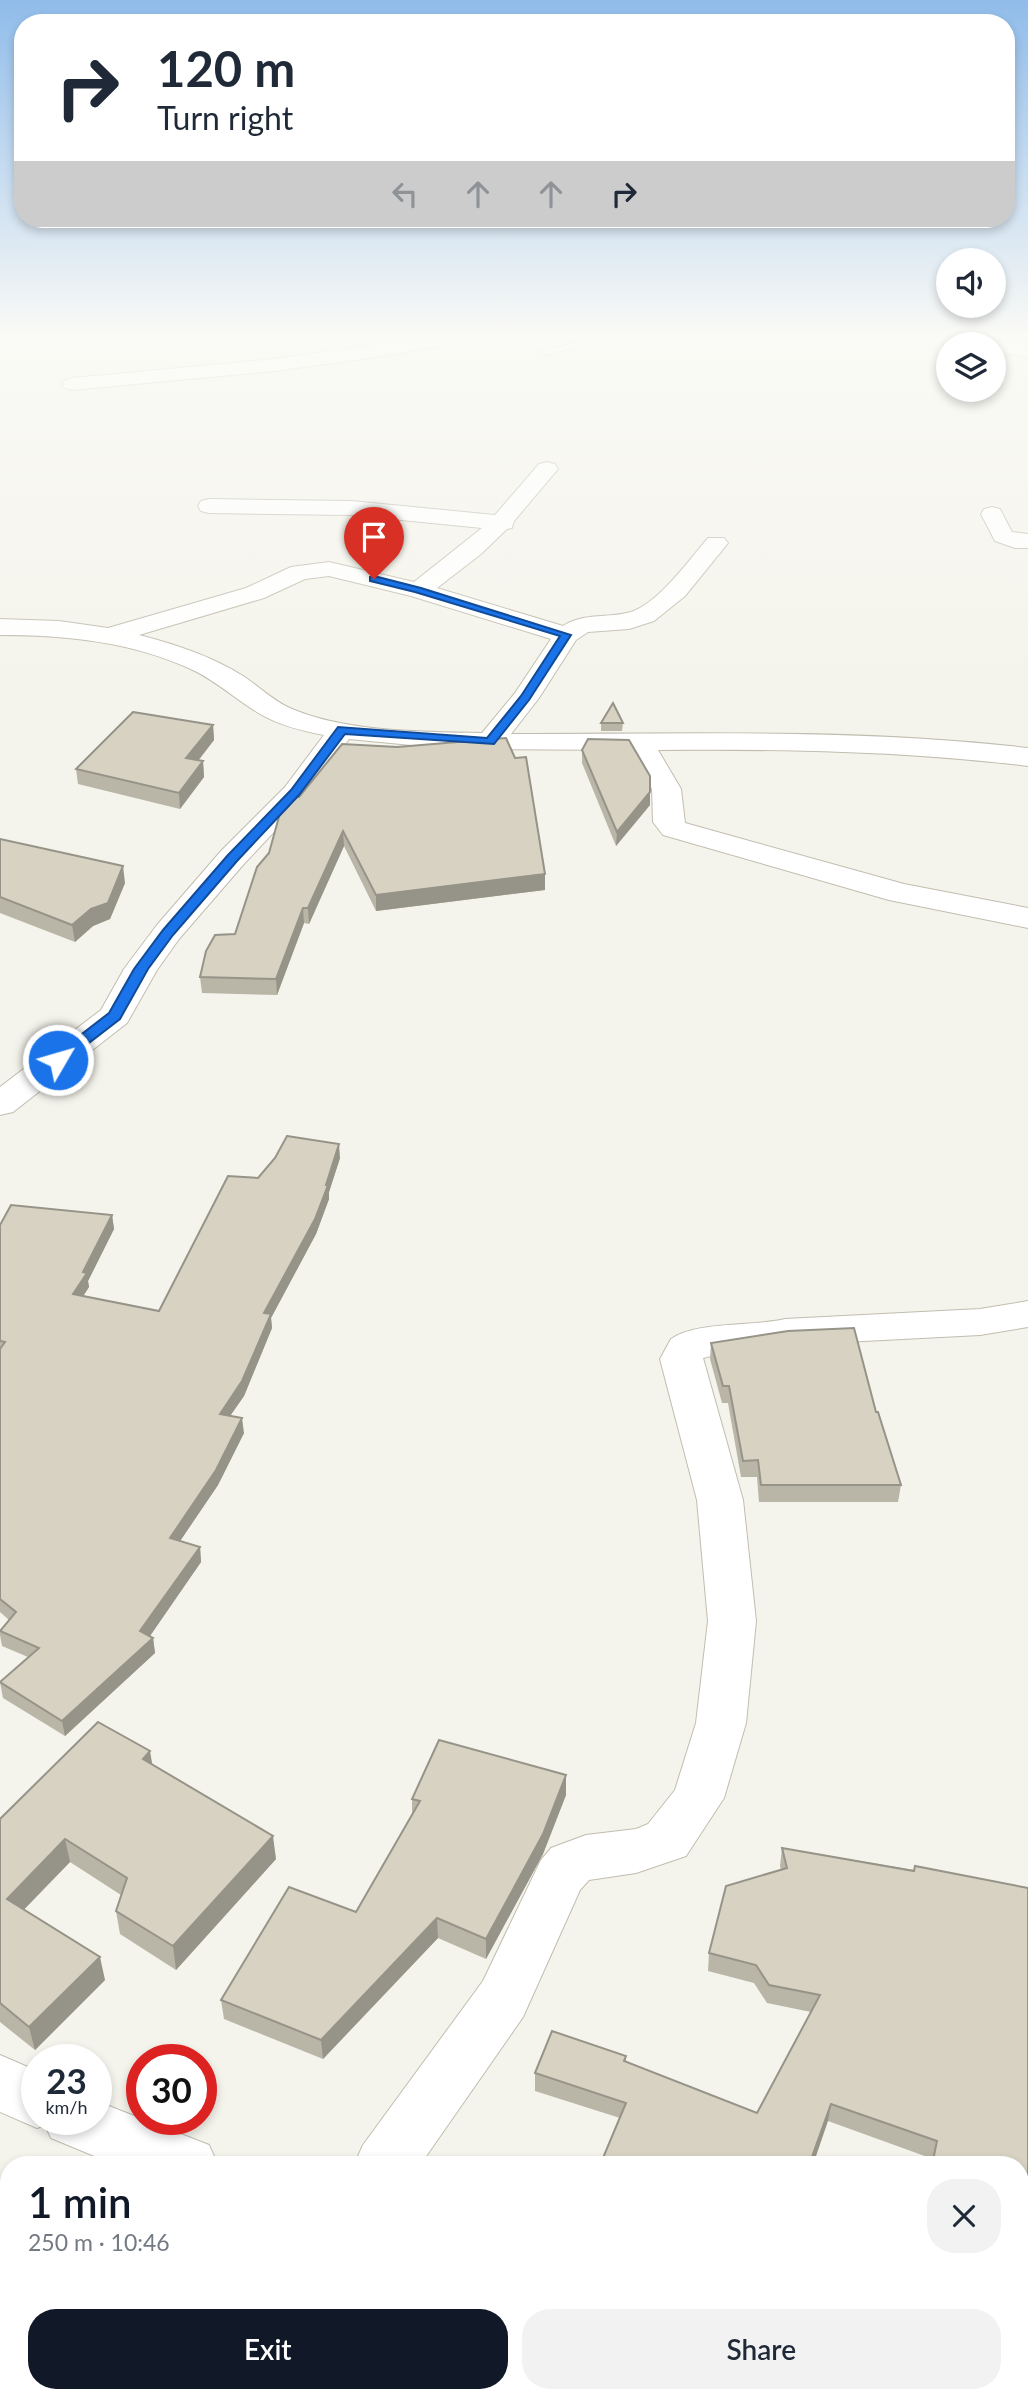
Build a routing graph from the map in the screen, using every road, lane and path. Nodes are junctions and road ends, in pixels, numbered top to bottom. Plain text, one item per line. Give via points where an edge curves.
1 (547, 469) dead end
2 (209, 506) dead end
3 (992, 514) dead end
4 (503, 523) junction
5 (1028, 541) edge
6 (716, 543) dead end
7 (418, 590) junction
8 (0, 627) edge
9 (110, 635) junction
10 (566, 635) junction
11 (342, 730) junction
12 (490, 741) junction
13 (639, 743) junction
14 (1028, 757) edge
15 (1028, 918) edge
16 (0, 1104) edge
17 (1028, 1314) edge
18 (0, 2082) edge
19 (21, 2093) edge
20 (112, 2135) edge
21 (165, 2156) edge
22 (390, 2156) edge

1 - 4 street
2 - 4 street via 351,508
3 - 5 street via 1003,536
4 - 7 street
6 - 10 street via 676,592 645,616 582,625
7 - 9 street via 314,569 255,593
7 - 10 street
8 - 9 street
9 - 11 street via 166,650 230,679 281,714
10 - 12 street
11 - 12 street
11 - 16 street via 295,793 168,932 115,1016
12 - 13 street
13 - 14 street via 898,744
13 - 15 street via 671,795 668,822 674,829 900,893
17 - 22 street via 980,1322 785,1332 754,1339 712,1338 684,1350 681,1359 720,1500 732,1621 721,1723 698,1798 667,1840 570,1864 503,1999
18 - 19 street
20 - 21 street

